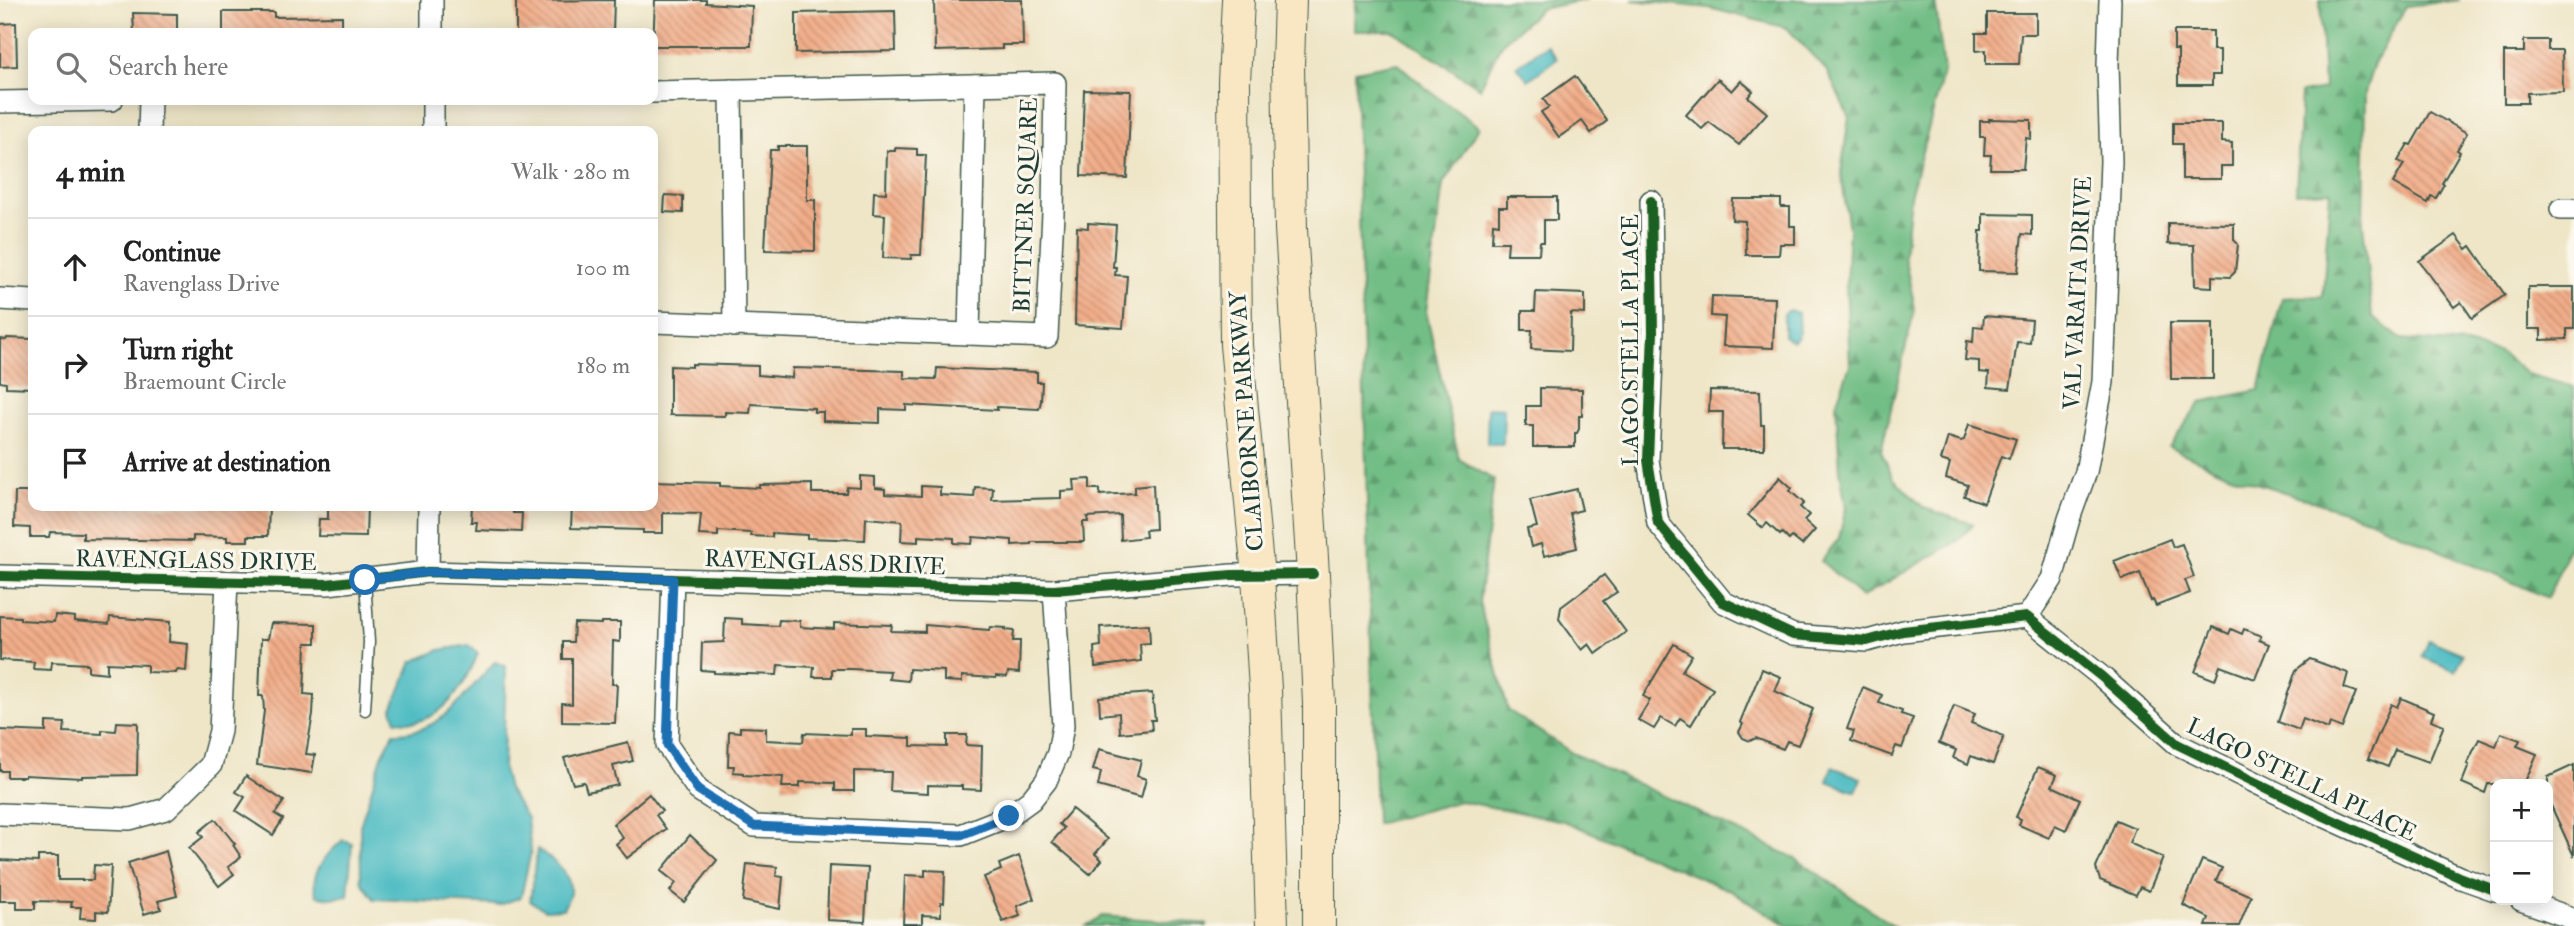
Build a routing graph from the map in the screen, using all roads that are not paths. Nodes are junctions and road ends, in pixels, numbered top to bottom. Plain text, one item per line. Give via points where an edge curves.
1 (432, 0) edge
2 (1238, 0) edge
3 (1290, 0) edge
4 (2110, 0) edge
5 (432, 28) edge
6 (975, 85) junction
7 (731, 90) junction
8 (658, 92) edge
9 (28, 101) edge
10 (0, 102) edge
11 (150, 105) edge
12 (433, 105) edge
13 (149, 126) edge
14 (433, 126) edge
15 (1651, 201) dead end
16 (0, 299) edge
17 (28, 301) edge
18 (658, 323) edge
19 (734, 326) junction
20 (969, 334) junction
21 (429, 511) edge
22 (428, 572) junction
23 (1313, 574) junction
24 (0, 576) edge
25 (1258, 576) junction
26 (673, 579) junction
27 (365, 580) junction
28 (227, 582) junction
29 (1054, 590) junction
30 (2027, 617) junction
31 (365, 710) dead end
32 (0, 814) edge
33 (2490, 888) edge
34 (2535, 905) edge
35 (2574, 919) edge
36 (1272, 926) edge
37 (1319, 926) edge

1 - 5 street
2 - 25 main road, CLAIBORNE PARKWAY via 1234,82 1236,345
3 - 23 main road via 1291,229
4 - 30 street, VAL VARAITA DRIVE via 2111,161 2103,382 2086,472 2052,579
6 - 7 street, BITTNER SQUARE
6 - 20 street
6 - 20 street, BITTNER SQUARE via 1055,83 1053,213 1046,337
7 - 8 street, BITTNER SQUARE
7 - 19 street
9 - 10 street
11 - 13 street
12 - 14 street
15 - 30 street, LAGO STELLA PLACE via 1653,332 1648,460 1658,523 1723,602 1793,635 1867,641 1903,631
16 - 17 street
18 - 19 street, BITTNER SQUARE
19 - 20 street, BITTNER SQUARE
21 - 22 street
22 - 26 street, RAVENGLASS DRIVE
22 - 27 street, RAVENGLASS DRIVE
23 - 25 street, RAVENGLASS DRIVE
23 - 37 main road via 1319,705
24 - 28 street, RAVENGLASS DRIVE
25 - 29 street, RAVENGLASS DRIVE
25 - 36 main road, CLAIBORNE PARKWAY
26 - 29 street, RAVENGLASS DRIVE
26 - 29 street via 667,745 698,790 754,826 961,835 1009,816 1031,800 1046,781 1058,753 1063,726
27 - 28 street, RAVENGLASS DRIVE
27 - 31 lane via 369,642
28 - 32 street, RAVENGLASS DRIVE via 220,732 211,765 166,809 130,819
30 - 33 street, LAGO STELLA PLACE via 2177,744
34 - 35 street

